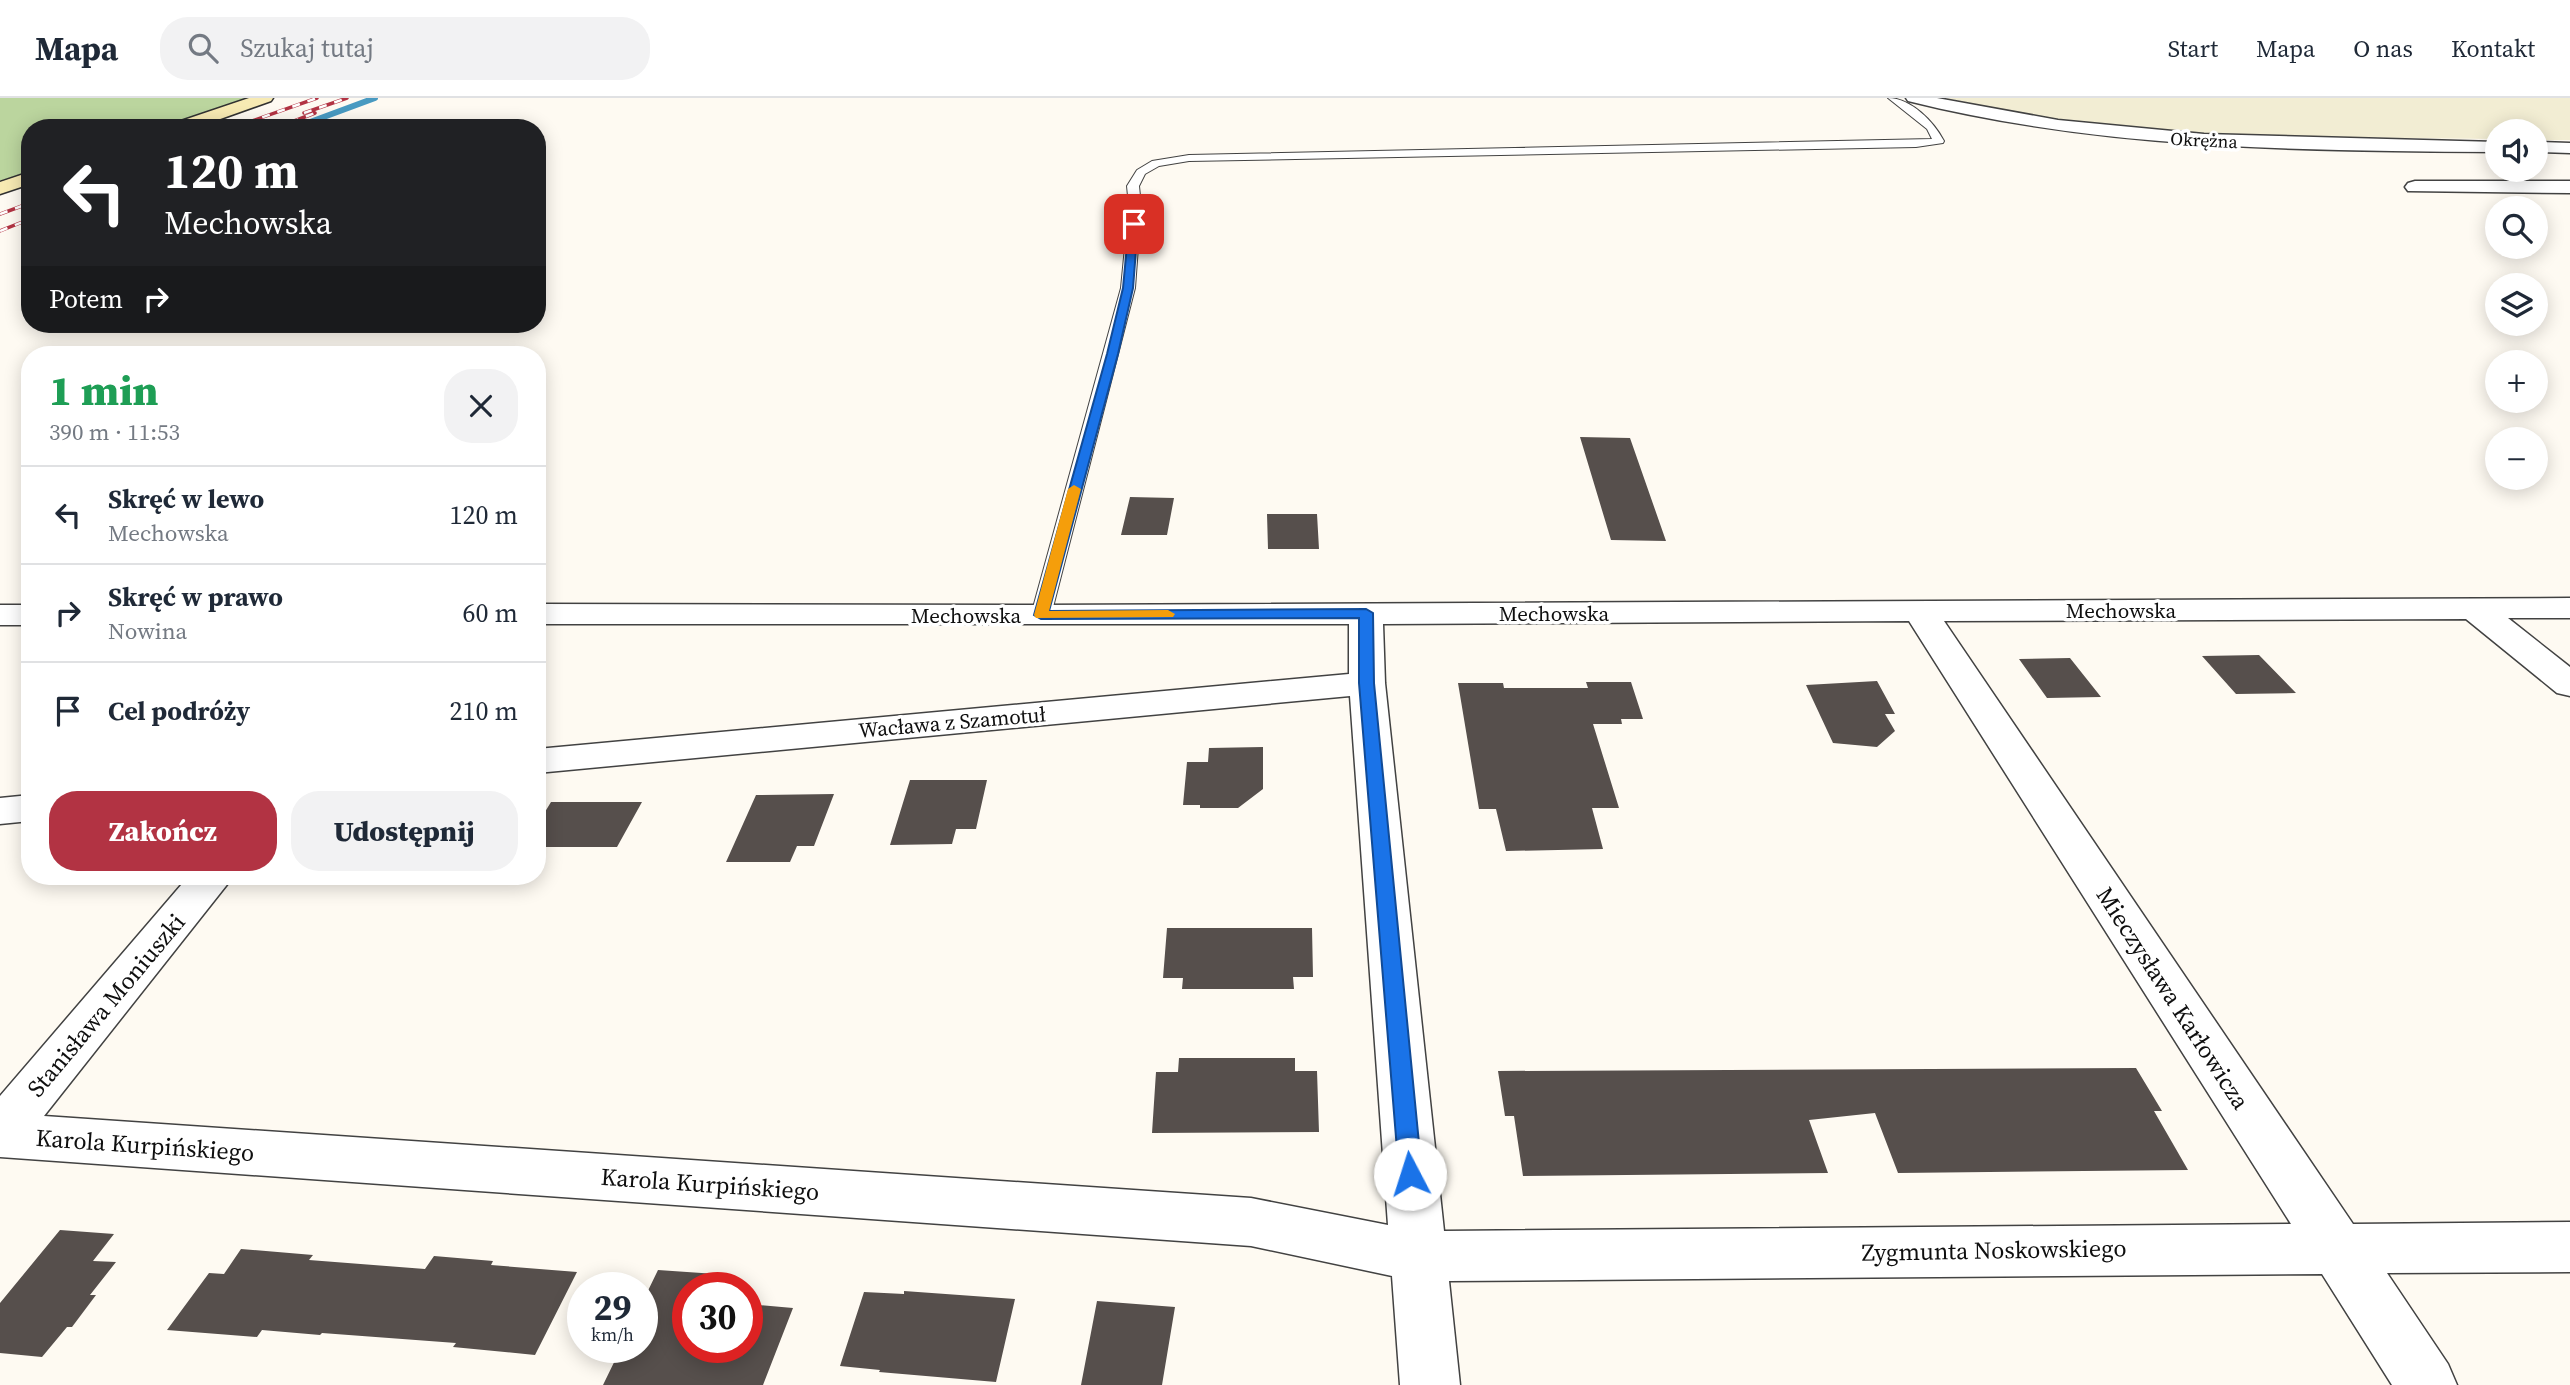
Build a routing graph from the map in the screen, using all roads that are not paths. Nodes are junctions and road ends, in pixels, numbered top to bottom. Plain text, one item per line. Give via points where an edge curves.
1 (265, 98) edge
2 (1894, 98) edge
3 (1914, 98) edge
4 (204, 119) edge
5 (2485, 146) edge
6 (2548, 147) edge
7 (2570, 148) edge
8 (1156, 163) joint
9 (21, 181) edge
10 (2415, 187) dead end
11 (2570, 187) edge
12 (0, 188) edge
13 (2474, 608) junction
14 (2570, 608) edge
15 (1920, 611) junction
16 (1366, 613) junction
17 (546, 614) edge
18 (0, 615) edge
19 (21, 615) edge
20 (1041, 615) junction
21 (1367, 683) junction
22 (2570, 685) edge
23 (546, 760) edge
24 (21, 809) edge
25 (0, 811) edge
26 (205, 885) edge
27 (0, 1134) edge
28 (2335, 1247) junction
29 (2570, 1247) edge
30 (1418, 1256) junction
31 (1430, 1385) edge
32 (2427, 1385) edge

1 - 4 main road
2 - 8 lane via 1931,127 1939,141 1201,157
3 - 5 street, Okrężna via 2036,124 2159,138
6 - 7 street
8 - 20 lane via 1141,172 1133,187 1128,288
9 - 12 main road
10 - 11 street
13 - 14 street, Mechowska
13 - 15 street, Mechowska
13 - 22 street
15 - 16 street, Mechowska
15 - 28 street, Mieczysława Karłowicza
16 - 20 street, Mechowska
16 - 21 street
17 - 20 street, Mechowska
18 - 19 street
21 - 23 street, Wacława z Szamotuł
21 - 30 street
24 - 25 street
26 - 27 street, Stanisława Moniuszki
27 - 30 street, Karola Kurpińskiego via 1251,1222
28 - 29 street, Zygmunta Noskowskiego
28 - 30 street, Zygmunta Noskowskiego
28 - 32 street, Mieczysława Karłowicza
30 - 31 street

